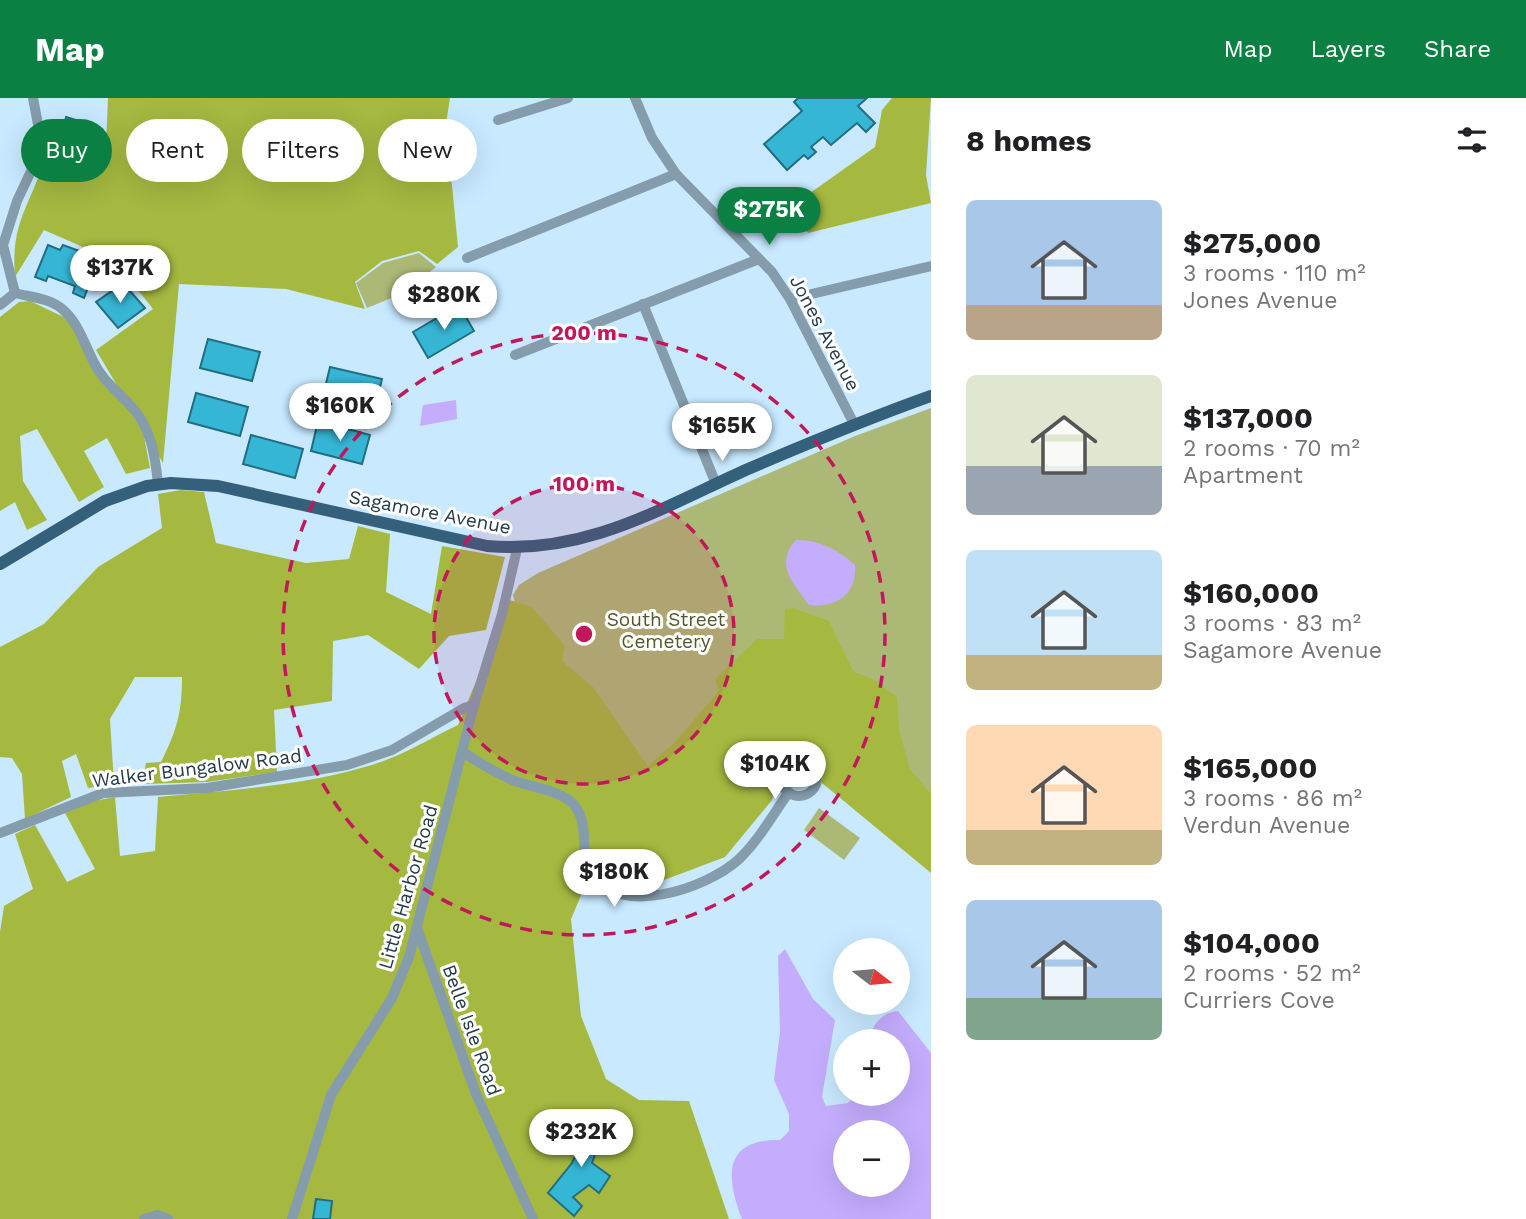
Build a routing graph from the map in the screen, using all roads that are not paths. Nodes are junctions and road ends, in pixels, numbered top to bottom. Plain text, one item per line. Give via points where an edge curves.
1 (33, 98) edge
2 (568, 98) edge
3 (635, 98) edge
4 (498, 120) dead end
5 (676, 174) junction
6 (467, 258) dead end
7 (759, 259) junction
8 (931, 266) edge
9 (15, 293) junction
10 (790, 299) junction
11 (643, 304) junction
12 (0, 305) edge
13 (515, 355) dead end
14 (931, 396) edge
15 (854, 424) junction
16 (158, 484) junction
17 (716, 484) junction
18 (517, 549) junction
19 (0, 564) edge
20 (474, 705) junction
21 (464, 753) junction
22 (789, 792) dead end
23 (0, 833) edge
24 (417, 928) junction
25 (144, 1219) edge
26 (168, 1219) edge
27 (292, 1219) edge
28 (533, 1219) edge

1 - 9 street via 39,154 3,245
2 - 4 street
3 - 5 street, Jones Avenue via 652,138
5 - 6 street
5 - 7 street, Jones Avenue
7 - 10 street, Jones Avenue
7 - 11 street
8 - 10 street
9 - 12 street
9 - 16 street via 51,301 74,321 98,369 147,429
10 - 15 street, Jones Avenue
11 - 13 street
11 - 17 street
14 - 15 main road, Sagamore Avenue
15 - 17 main road, Sagamore Avenue
16 - 18 main road, Sagamore Avenue via 218,486
16 - 19 main road, Sagamore Avenue via 105,501
17 - 18 main road, Sagamore Avenue via 596,536
18 - 20 street, Little Harbor Road
20 - 21 street, Little Harbor Road
20 - 23 street, Walker Bungalow Road via 393,750 347,765 207,788 103,793
21 - 22 street via 494,771 569,801 580,813 590,872 622,895 647,897 712,878 747,850
21 - 24 street, Little Harbor Road
24 - 27 street, Little Harbor Road via 392,998 331,1095
24 - 28 street, Belle Isle Road via 476,1094
25 - 26 street via 157,1215

